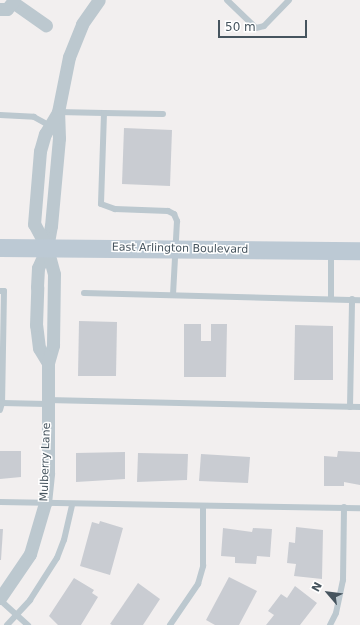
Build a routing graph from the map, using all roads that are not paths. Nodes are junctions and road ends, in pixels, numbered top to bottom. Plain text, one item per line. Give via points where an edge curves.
1 (99, 0) edge
2 (227, 0) edge
3 (289, 0) edge
4 (14, 1) edge
5 (0, 9) edge
6 (46, 25) dead end
7 (58, 112) junction
8 (104, 113) junction
9 (163, 114) dead end
10 (0, 115) edge
11 (50, 126) junction
12 (0, 248) edge
13 (47, 248) junction
14 (175, 249) junction
15 (331, 251) junction
16 (360, 251) edge
17 (0, 291) edge
18 (84, 293) dead end
19 (173, 295) junction
20 (331, 299) junction
21 (352, 300) junction
22 (360, 300) edge
23 (48, 363) junction
24 (47, 402) junction
25 (2, 403) junction
26 (350, 406) junction
27 (360, 407) edge
28 (0, 410) edge
29 (0, 502) edge
30 (45, 503) junction
31 (72, 504) junction
32 (204, 506) junction
33 (344, 507) junction
34 (360, 508) edge
35 (0, 599) edge
36 (18, 614) junction
37 (7, 625) edge
38 (28, 625) edge
39 (170, 625) edge
40 (330, 625) edge

1 - 7 street, Mulberry Lane via 82,24 69,57
2 - 3 lane via 256,28 264,26
4 - 5 street via 7,9
4 - 6 street
7 - 8 lane
7 - 11 street, Mulberry Lane
7 - 13 street, Mulberry Lane via 59,138
8 - 9 lane
8 - 14 lane via 101,204 115,209 168,211 174,214 177,221
10 - 11 lane via 34,116
11 - 13 street, Mulberry Lane via 40,151 34,224
12 - 13 main road, East Arlington Boulevard
13 - 14 main road, East Arlington Boulevard
13 - 23 street, Mulberry Lane via 54,274 54,345
13 - 23 street, Mulberry Lane via 38,268 36,325 39,348
14 - 15 main road, East Arlington Boulevard
14 - 19 lane
15 - 16 main road, East Arlington Boulevard
15 - 20 lane
17 - 25 lane via 4,291
18 - 19 lane
19 - 20 lane
20 - 21 lane
21 - 22 lane
21 - 26 lane
23 - 24 street, Mulberry Lane
24 - 25 lane
24 - 26 lane
24 - 30 street, Mulberry Lane
25 - 28 lane
26 - 27 lane
29 - 30 lane
30 - 31 lane
30 - 35 street, Mulberry Lane via 30,554
31 - 32 lane
31 - 36 lane via 57,558 45,579
32 - 33 lane
32 - 39 lane via 203,566 198,584
33 - 34 lane
33 - 40 lane via 343,580 336,613
35 - 36 lane
36 - 37 lane
36 - 38 lane

